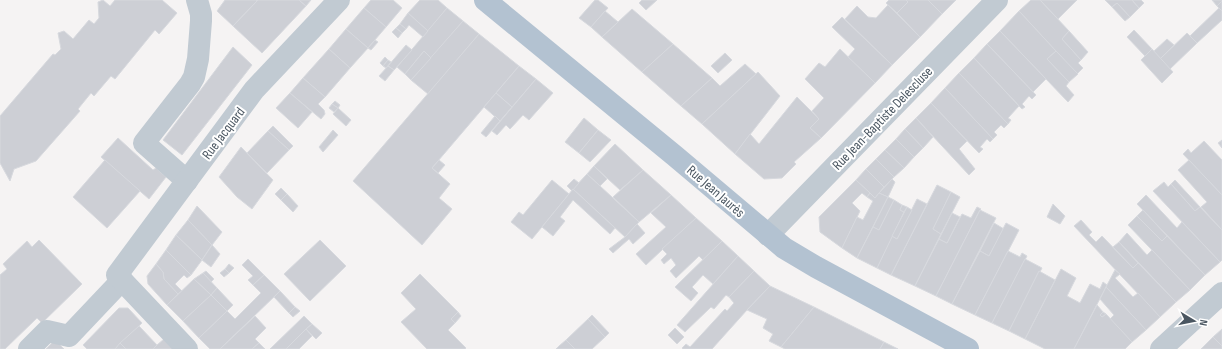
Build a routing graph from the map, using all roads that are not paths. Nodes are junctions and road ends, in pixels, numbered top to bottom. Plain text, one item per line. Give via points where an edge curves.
1 (196, 0) edge
2 (339, 0) edge
3 (485, 0) edge
4 (997, 0) edge
5 (187, 181) junction
6 (768, 235) junction
7 (119, 277) junction
8 (1222, 293) edge
9 (29, 349) edge
10 (187, 349) edge
11 (968, 349) edge
12 (1161, 349) edge

1 - 5 street via 201,14 194,77 144,143
2 - 5 street, Rue Jacquard via 254,90
3 - 6 main road, Rue Jean Jaurès
4 - 6 street, Rue Jean-Baptiste Delescluse
5 - 7 street, Rue Jacquard
6 - 11 main road, Rue Jean Jaurès via 816,267
7 - 9 street, Rue Jacquard via 69,336 47,331
7 - 10 street
8 - 12 street

